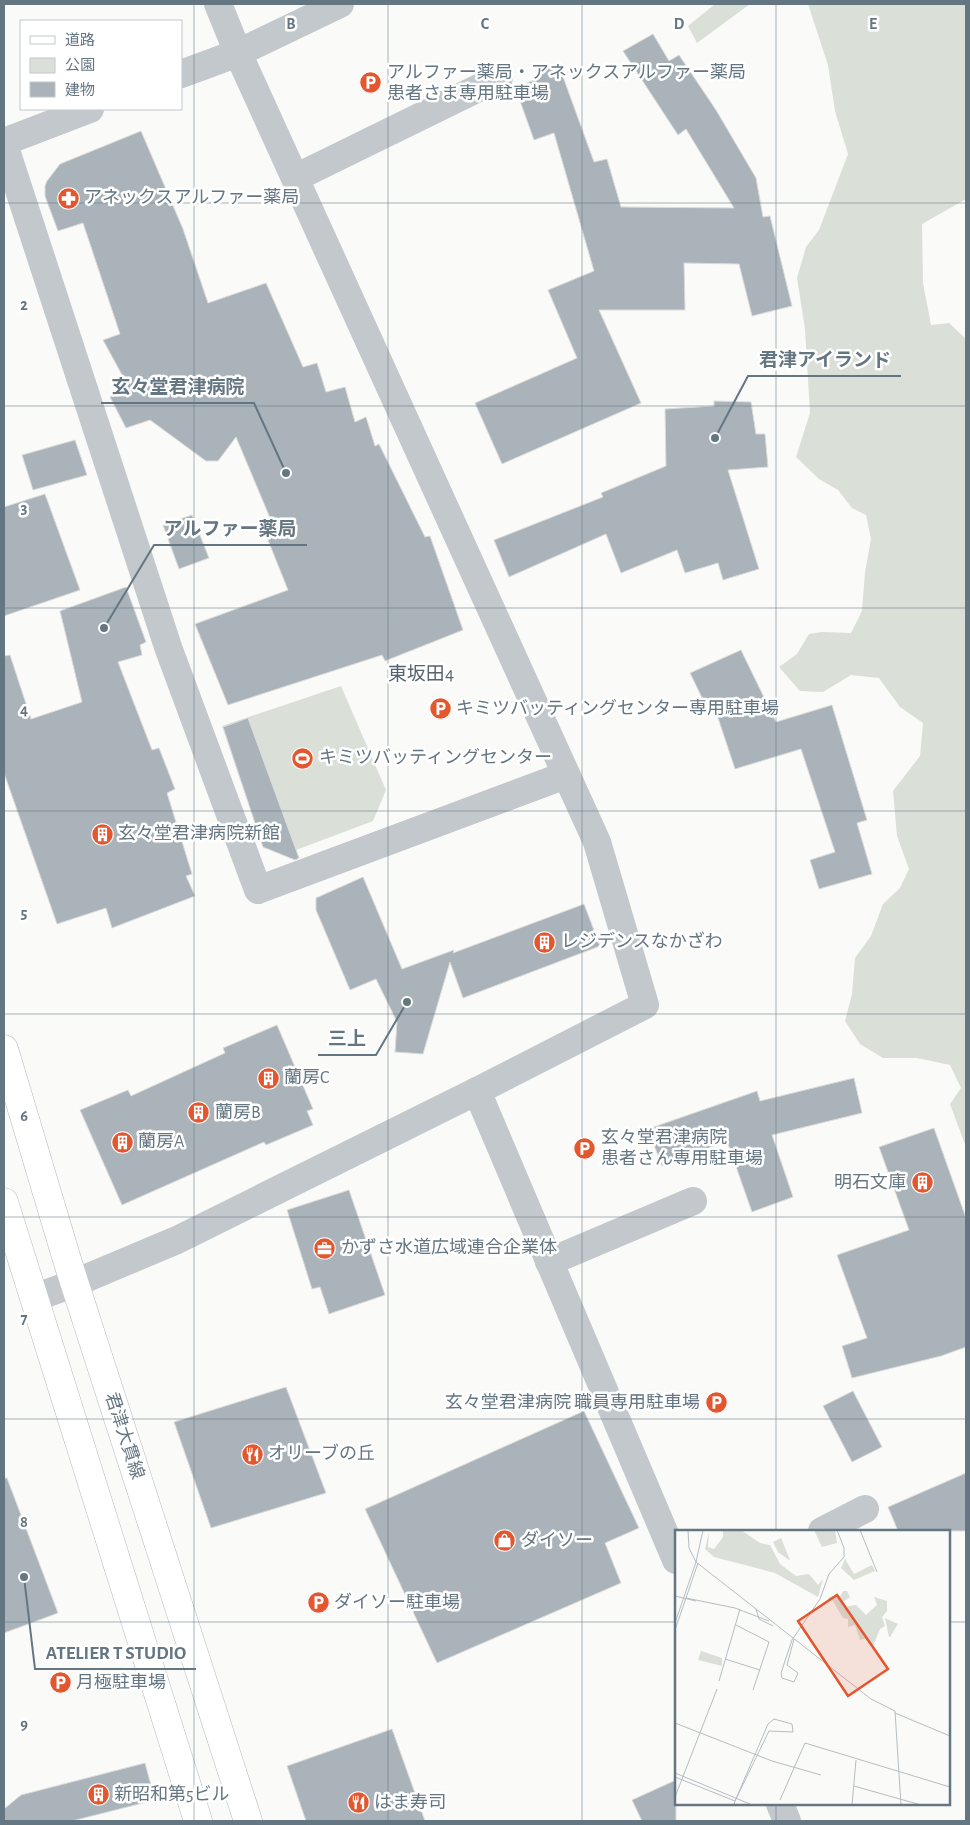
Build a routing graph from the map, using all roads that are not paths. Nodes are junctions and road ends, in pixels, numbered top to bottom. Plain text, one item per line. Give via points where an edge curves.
1 (218, 4) edge
2 (340, 4) edge
3 (238, 53) junction
4 (182, 74) edge
5 (499, 78) dead end
6 (87, 110) edge
7 (4, 143) edge
8 (295, 178) junction
9 (566, 775) junction
10 (4, 1049) edge
11 (477, 1091) junction
12 (693, 1201) dead end
13 (4, 1202) edge
14 (549, 1262) junction
15 (75, 1283) junction
16 (34, 1298) junction
17 (865, 1509) dead end
18 (824, 1530) edge
19 (675, 1558) edge
20 (780, 1805) edge
21 (198, 1821) edge
22 (248, 1821) edge
23 (787, 1821) edge

1 - 3 street
2 - 3 street
3 - 4 street
3 - 8 street
5 - 8 street
6 - 7 street
7 - 9 street via 168,647 258,890
8 - 9 street
9 - 11 street via 597,842 645,1004
10 - 15 main road, 君津大貫線
11 - 14 street
11 - 15 street via 177,1240
12 - 14 street
13 - 16 main road
14 - 19 street
15 - 16 street
15 - 22 main road, 君津大貫線
16 - 21 main road
17 - 18 street
20 - 23 street

